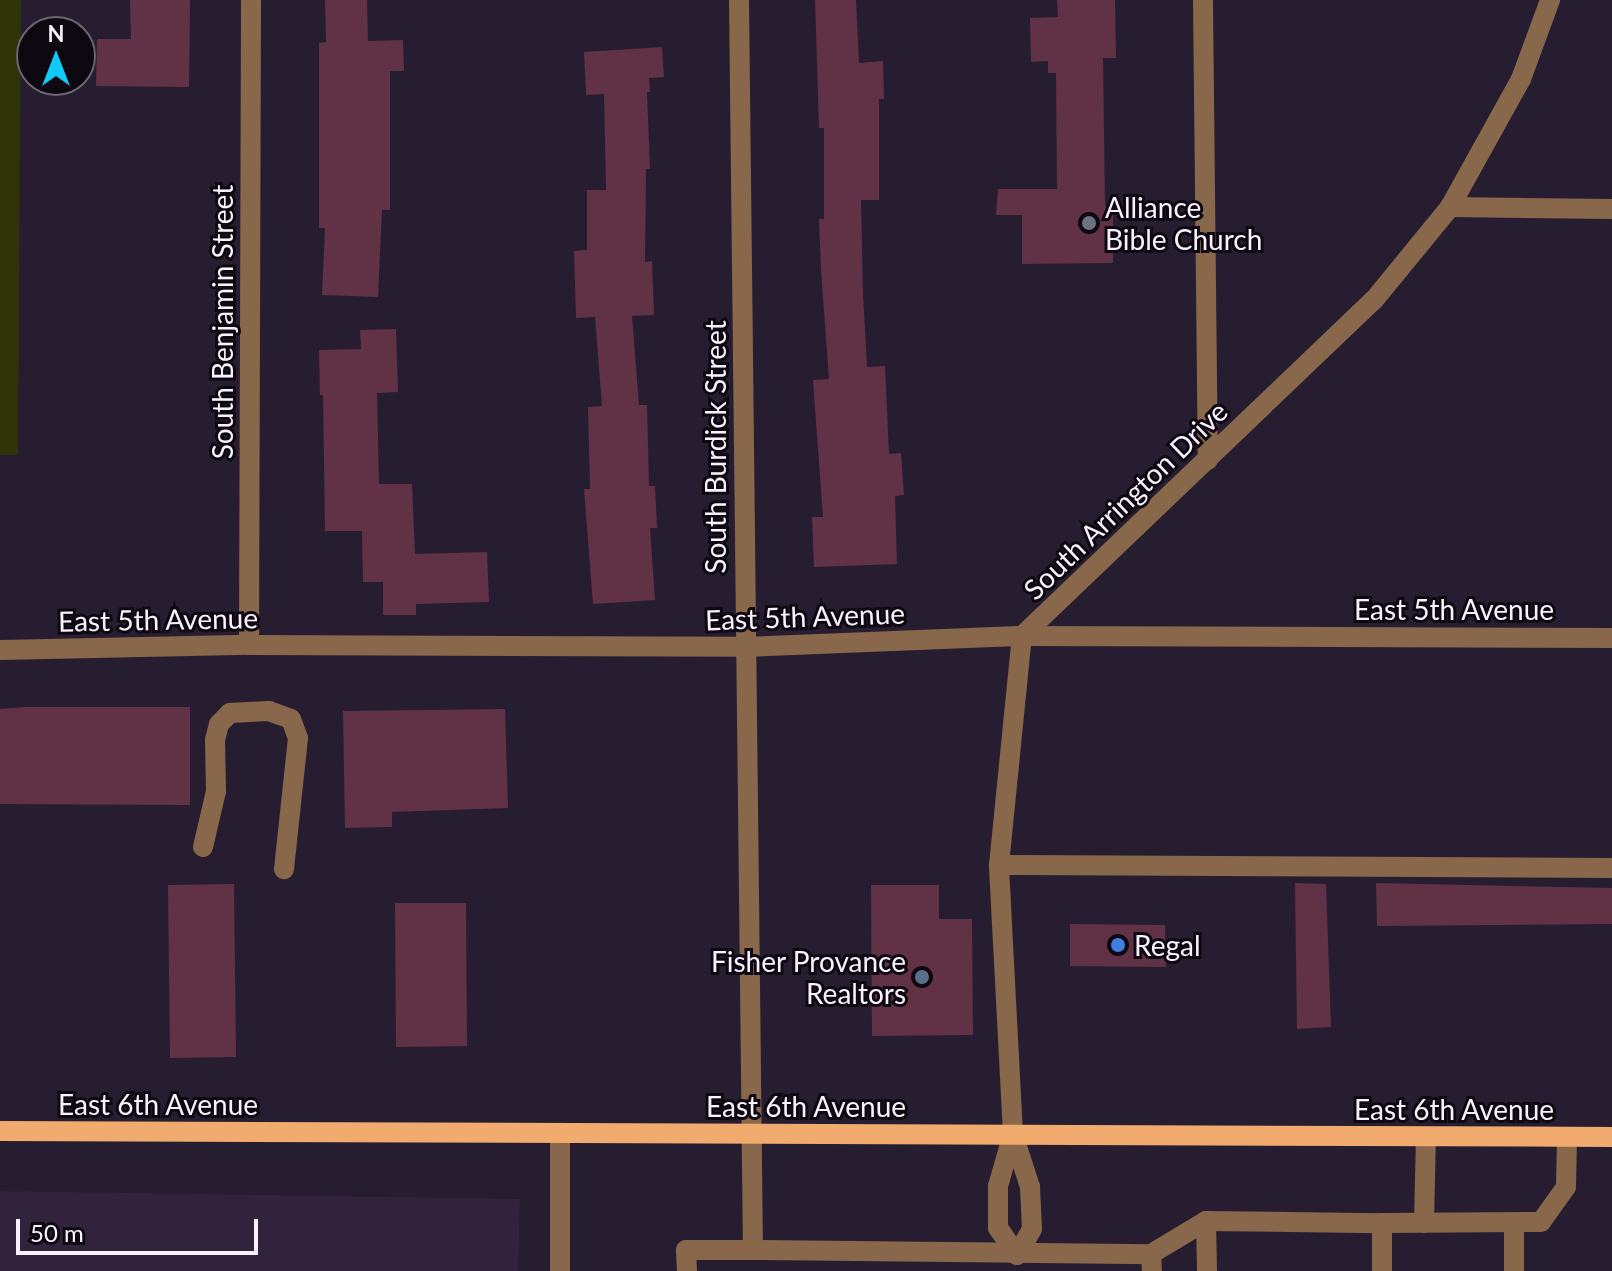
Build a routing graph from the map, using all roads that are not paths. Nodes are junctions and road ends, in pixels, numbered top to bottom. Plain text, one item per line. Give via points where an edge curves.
1 (251, 0) edge
2 (739, 0) edge
3 (1203, 0) edge
4 (1550, 0) edge
5 (1450, 207) junction
6 (1612, 209) edge
7 (1208, 460) junction
8 (1022, 636) junction
9 (1612, 638) edge
10 (249, 645) junction
11 (744, 647) junction
12 (0, 650) edge
13 (203, 847) dead end
14 (999, 865) junction
15 (1612, 868) edge
16 (284, 869) dead end
17 (0, 1131) edge
18 (560, 1134) junction
19 (754, 1134) junction
20 (1013, 1134) junction
21 (1426, 1137) junction
22 (1567, 1137) junction
23 (1612, 1137) edge
24 (1206, 1221) junction
25 (1382, 1223) junction
26 (1424, 1223) junction
27 (1514, 1223) junction
28 (753, 1250) junction
29 (782, 1261) edge
30 (854, 1261) edge
31 (933, 1262) edge
32 (1151, 1262) edge
33 (1017, 1263) edge
34 (560, 1271) edge
35 (687, 1271) edge
36 (1207, 1271) edge
37 (1382, 1271) edge
38 (1514, 1271) edge

1 - 10 street, South Benjamin Street
2 - 11 street, South Burdick Street
3 - 7 street
4 - 5 street, South Arrington Drive via 1521,79
5 - 6 street
5 - 7 street, South Arrington Drive via 1374,300
7 - 8 street, South Arrington Drive
8 - 9 street, East 5th Avenue
8 - 11 street, East 5th Avenue
8 - 14 street, South Arrington Drive
10 - 11 street, East 5th Avenue
10 - 12 street, East 5th Avenue
11 - 19 street, South Burdick Street
13 - 16 street via 216,791 219,724 230,713 269,711 291,719 298,738
14 - 15 street
14 - 20 street, South Arrington Drive
17 - 18 main road, East 6th Avenue
18 - 19 main road, East 6th Avenue
18 - 34 street
19 - 20 main road, East 6th Avenue
19 - 28 street, South Burdick Street
20 - 21 main road, East 6th Avenue
20 - 33 street via 1030,1187 1032,1229
20 - 33 street via 998,1186 998,1228
21 - 22 main road, East 6th Avenue
21 - 26 street
22 - 23 main road, East 6th Avenue
22 - 27 street via 1566,1187 1541,1222
24 - 25 street
24 - 32 street
24 - 36 street
25 - 26 street
25 - 37 street
26 - 27 street
27 - 38 street
28 - 29 street
28 - 35 street via 686,1250
29 - 30 street
30 - 31 street
31 - 33 street
32 - 33 street

